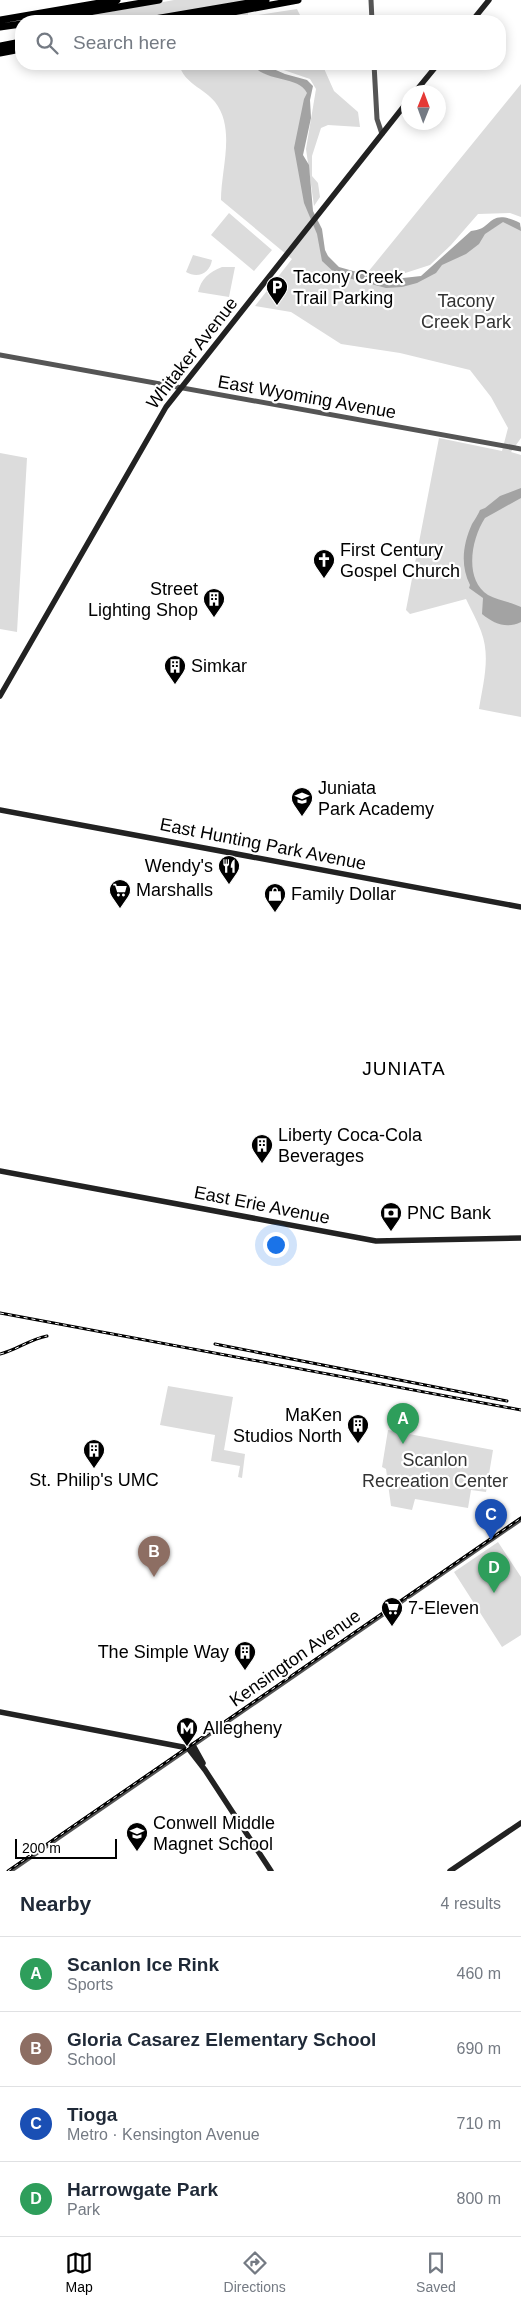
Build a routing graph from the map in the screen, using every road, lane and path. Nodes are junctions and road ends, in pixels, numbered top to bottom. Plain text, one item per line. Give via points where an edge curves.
1 (116, 0) edge
2 (159, 0) edge
3 (266, 0) edge
4 (298, 0) edge
5 (372, 0) edge
6 (489, 0) edge
7 (240, 8) junction
8 (44, 15) edge
9 (71, 15) edge
10 (187, 15) edge
11 (217, 15) edge
12 (372, 15) edge
13 (477, 15) edge
14 (0, 20) edge
15 (15, 20) edge
16 (15, 22) edge
17 (0, 26) edge
18 (15, 43) edge
19 (0, 46) edge
20 (15, 51) edge
21 (0, 53) edge
22 (374, 70) edge
23 (433, 70) edge
24 (421, 85) edge
25 (401, 110) edge
26 (382, 134) junction
27 (0, 355) edge
28 (182, 388) junction
29 (521, 449) edge
30 (0, 696) edge
31 (1, 810) edge
32 (521, 907) edge
33 (0, 1171) edge
34 (521, 1238) edge
35 (521, 1519) edge
36 (0, 1712) edge
37 (188, 1748) junction
38 (521, 1823) edge
39 (10, 1871) edge
40 (271, 1871) edge
41 (450, 1871) edge

1 - 8 highway
2 - 9 highway
3 - 7 highway
4 - 7 highway
5 - 12 street
6 - 13 main road
7 - 10 highway
7 - 11 highway
14 - 15 highway
16 - 17 highway
18 - 19 highway
20 - 21 highway
22 - 26 street via 377,119
23 - 24 main road
25 - 26 main road, Whitaker Avenue
26 - 28 main road, Whitaker Avenue
27 - 28 street, East Wyoming Avenue
28 - 29 street, East Wyoming Avenue
28 - 30 main road, Whitaker Avenue via 159,420
31 - 32 main road, East Hunting Park Avenue
33 - 34 main road, East Erie Avenue via 376,1241
35 - 37 street, Kensington Avenue
36 - 37 main road
37 - 39 street, Kensington Avenue
37 - 40 main road
38 - 41 main road

